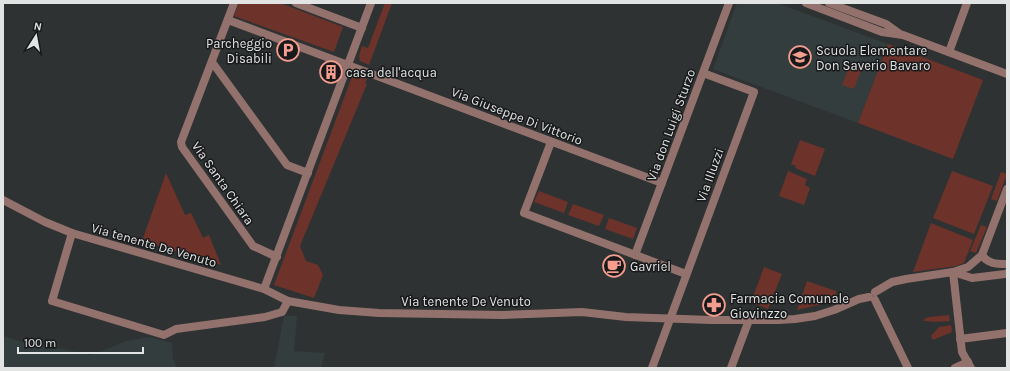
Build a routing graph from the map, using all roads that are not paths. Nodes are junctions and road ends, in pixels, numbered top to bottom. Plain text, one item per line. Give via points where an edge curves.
1 (234, 3) edge
2 (296, 3) edge
3 (371, 3) edge
4 (729, 3) edge
5 (806, 3) edge
6 (829, 3) edge
7 (967, 3) edge
8 (228, 20) junction
9 (362, 28) junction
10 (903, 35) junction
11 (948, 52) junction
12 (212, 62) junction
13 (348, 65) junction
14 (703, 73) junction
15 (1007, 74) edge
16 (551, 142) junction
17 (308, 173) junction
18 (662, 183) junction
19 (1007, 189) edge
20 (3, 200) edge
21 (72, 233) junction
22 (635, 255) junction
23 (982, 255) junction
24 (277, 257) junction
25 (1007, 264) edge
26 (953, 272) junction
27 (1007, 273) edge
28 (686, 274) junction
29 (264, 289) junction
30 (873, 296) junction
31 (288, 301) junction
32 (671, 318) junction
33 (749, 320) junction
34 (1007, 333) edge
35 (960, 339) junction
36 (969, 365) edge
37 (652, 368) edge
38 (731, 368) edge
39 (908, 368) edge
40 (955, 368) edge

1 - 8 street
2 - 9 street
3 - 9 street
4 - 14 street, Via don Luigi Sturzo
5 - 10 street via 882,32
6 - 10 street via 886,24
7 - 11 street
8 - 12 street
8 - 13 street, Via Giuseppe Di Vittorio
9 - 13 street
10 - 11 street
11 - 15 street
12 - 17 street via 287,165
12 - 24 street, Via Santa Chiara via 181,142 182,147 253,246
13 - 16 street, Via Giuseppe Di Vittorio
13 - 17 street
14 - 18 street, Via don Luigi Sturzo
14 - 28 street, Via Illuzzi via 754,92
16 - 18 street, Via Giuseppe Di Vittorio
16 - 22 street via 524,213
17 - 24 street
18 - 22 street, Via don Luigi Sturzo
19 - 23 street
20 - 21 street, Via tenente De Venuto
21 - 29 street, Via tenente De Venuto
21 - 31 street via 52,302 164,335 176,329 276,314 282,312
22 - 28 street
23 - 25 street via 990,263
23 - 26 street via 968,267
24 - 29 street
26 - 27 street, Via tenente De Venuto via 972,278
26 - 30 street, Via tenente De Venuto via 892,282
26 - 35 street
28 - 32 street, Via Illuzzi
29 - 31 street, Via tenente De Venuto
30 - 33 street, Via tenente De Venuto via 815,316
30 - 39 street
31 - 32 street, Via tenente De Venuto via 339,310 379,313 503,315 582,312 626,317
32 - 33 street, Via tenente De Venuto
32 - 37 street, Via Illuzzi
33 - 38 street
34 - 35 street
35 - 36 street via 962,352
36 - 40 street

